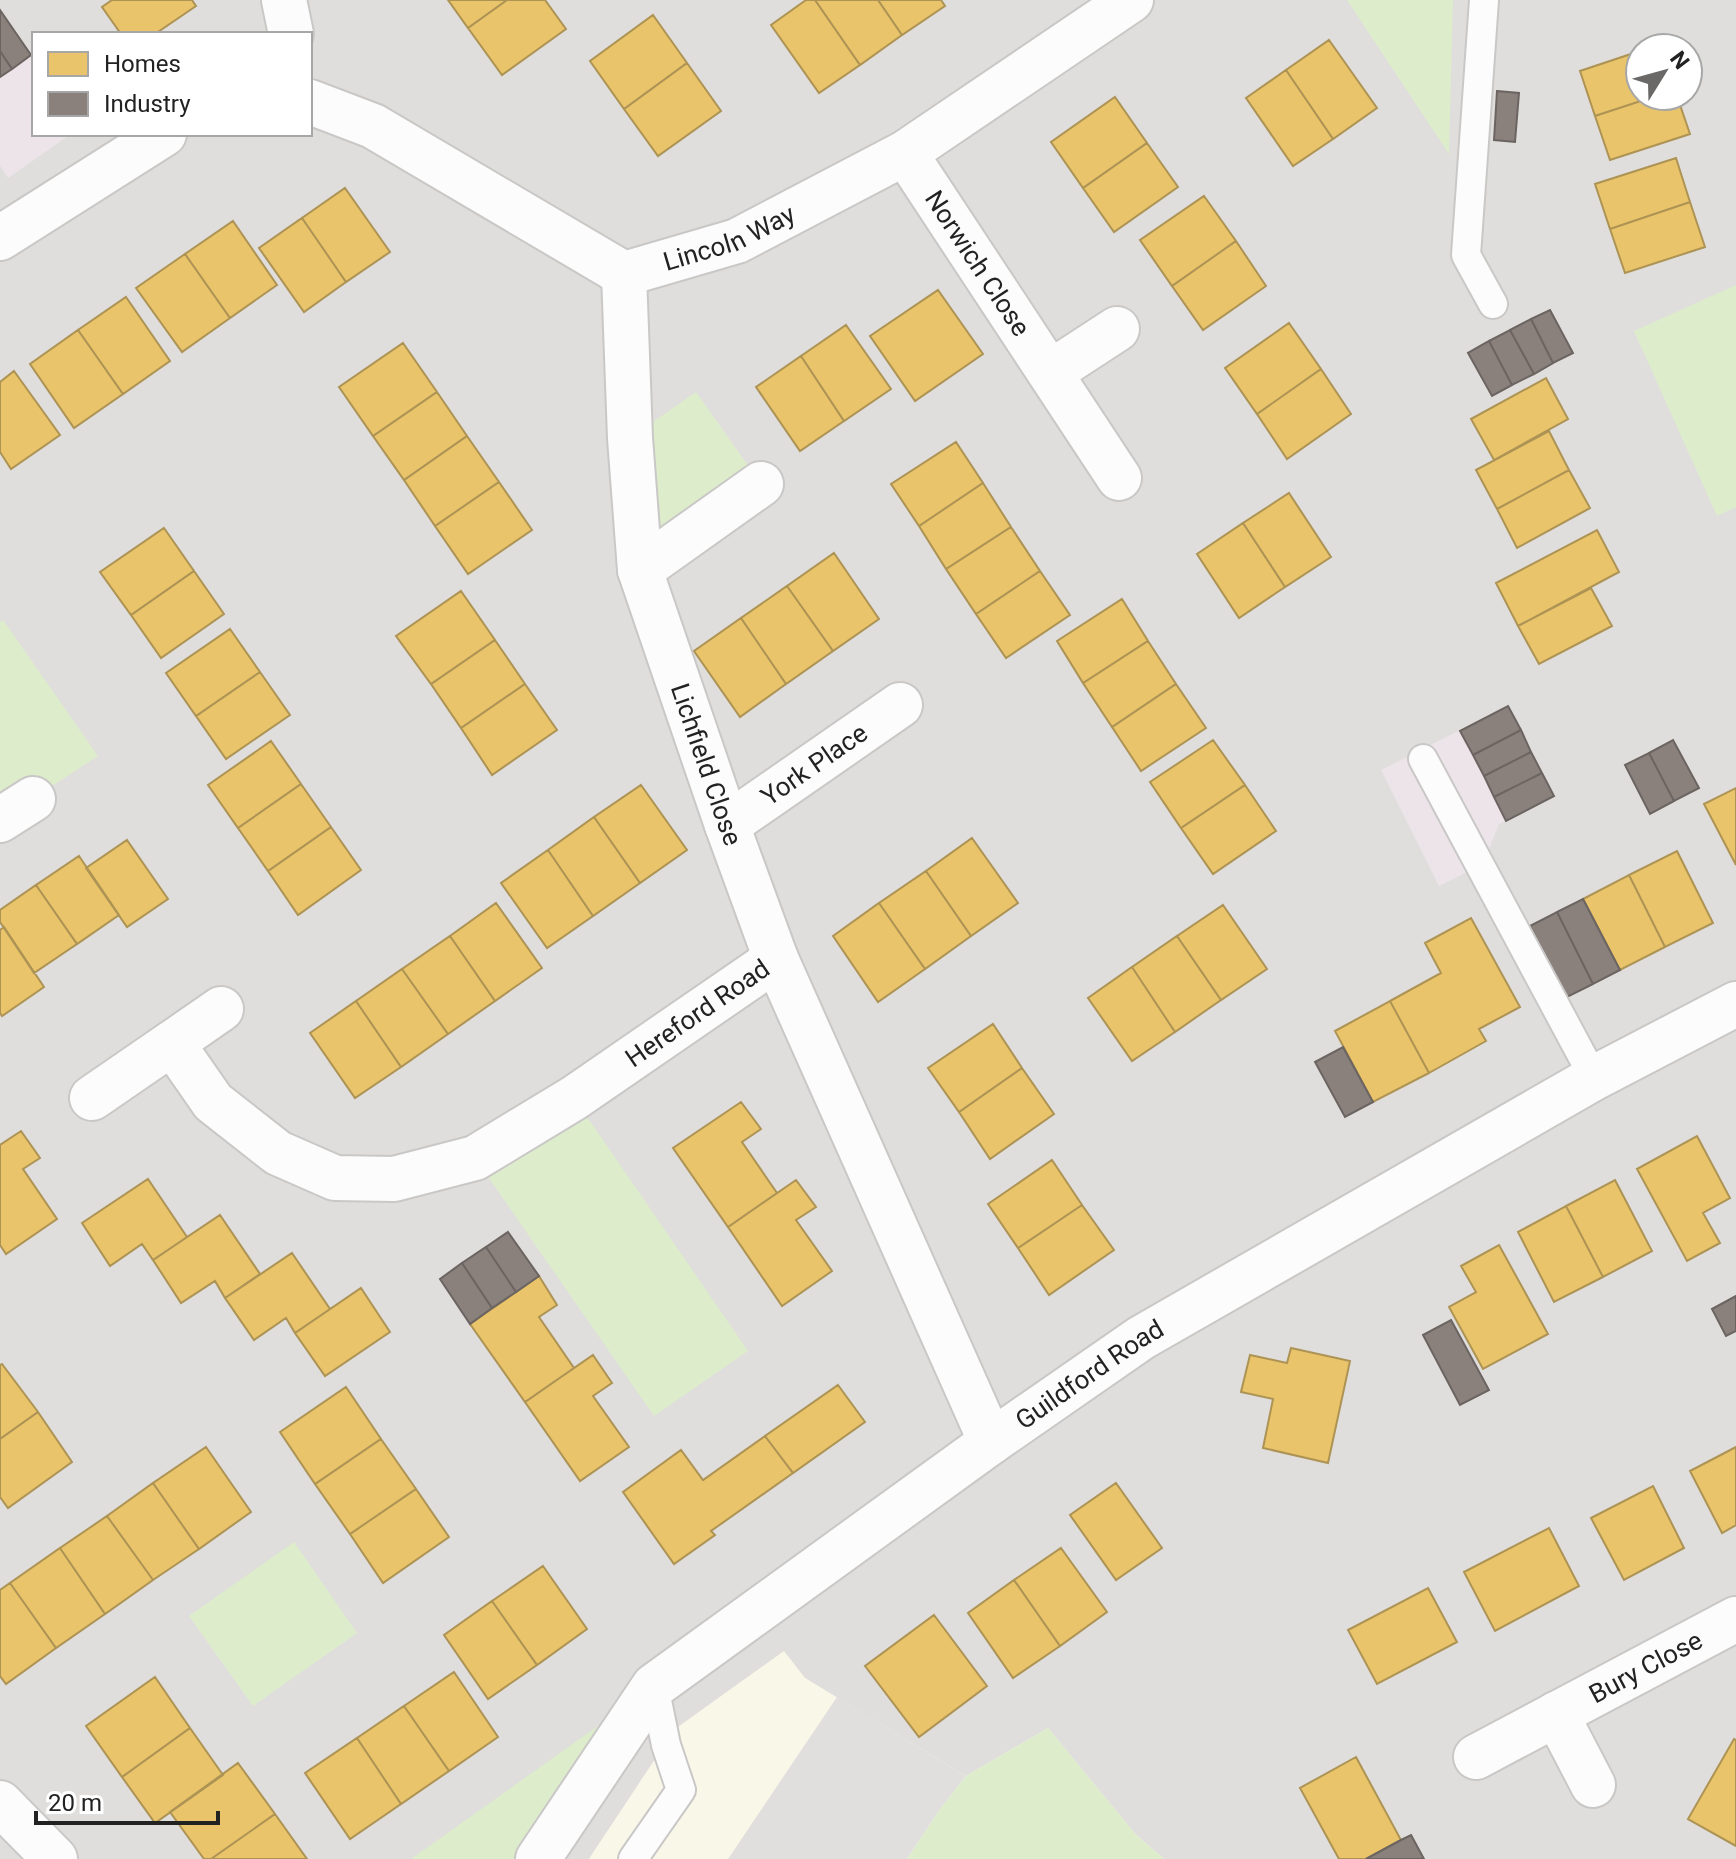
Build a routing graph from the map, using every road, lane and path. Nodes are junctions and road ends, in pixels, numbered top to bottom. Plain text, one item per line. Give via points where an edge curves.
1 (284, 0) edge
2 (1131, 0) edge
3 (1484, 0) edge
4 (291, 32) edge
5 (312, 103) edge
6 (161, 136) edge
7 (905, 153) junction
8 (0, 238) edge
9 (624, 274) junction
10 (1493, 304) dead end
11 (1117, 329) dead end
12 (1051, 372) junction
13 (1119, 478) dead end
14 (761, 484) dead end
15 (640, 570) junction
16 (900, 705) dead end
17 (1423, 759) dead end
18 (727, 825) junction
19 (776, 959) junction
20 (221, 1009) dead end
21 (1733, 1014) edge
22 (172, 1043) junction
23 (1594, 1078) junction
24 (92, 1098) dead end
25 (991, 1442) junction
26 (1736, 1619) edge
27 (654, 1686) junction
28 (1556, 1714) junction
29 (1476, 1757) dead end
30 (1593, 1785) dead end
31 (0, 1803) edge
32 (55, 1859) edge
33 (538, 1859) edge
34 (633, 1859) edge

1 - 4 street
2 - 7 street, Lincoln Way
3 - 10 lane via 1466,255
5 - 9 street via 373,126
6 - 8 street
7 - 9 street, Lincoln Way via 737,241
7 - 12 street, Norwich Close
9 - 15 street, Lichfield Close
11 - 12 street
12 - 13 street, Norwich Close
14 - 15 street
15 - 18 street, Lichfield Close
16 - 18 street, York Place
17 - 23 lane
18 - 19 street, Lichfield Close
19 - 22 street, Hereford Road via 574,1098 475,1158 394,1179 335,1178 278,1153 213,1102
19 - 25 street, Hereford Road
20 - 22 street
21 - 23 street, Guildford Road
22 - 24 street
23 - 25 street, Guildford Road via 1141,1338
25 - 27 street, Guildford Road
26 - 28 street, Bury Close
27 - 33 street, Guildford Road
27 - 34 lane via 681,1790
28 - 29 street, Bury Close
28 - 30 street
31 - 32 street

